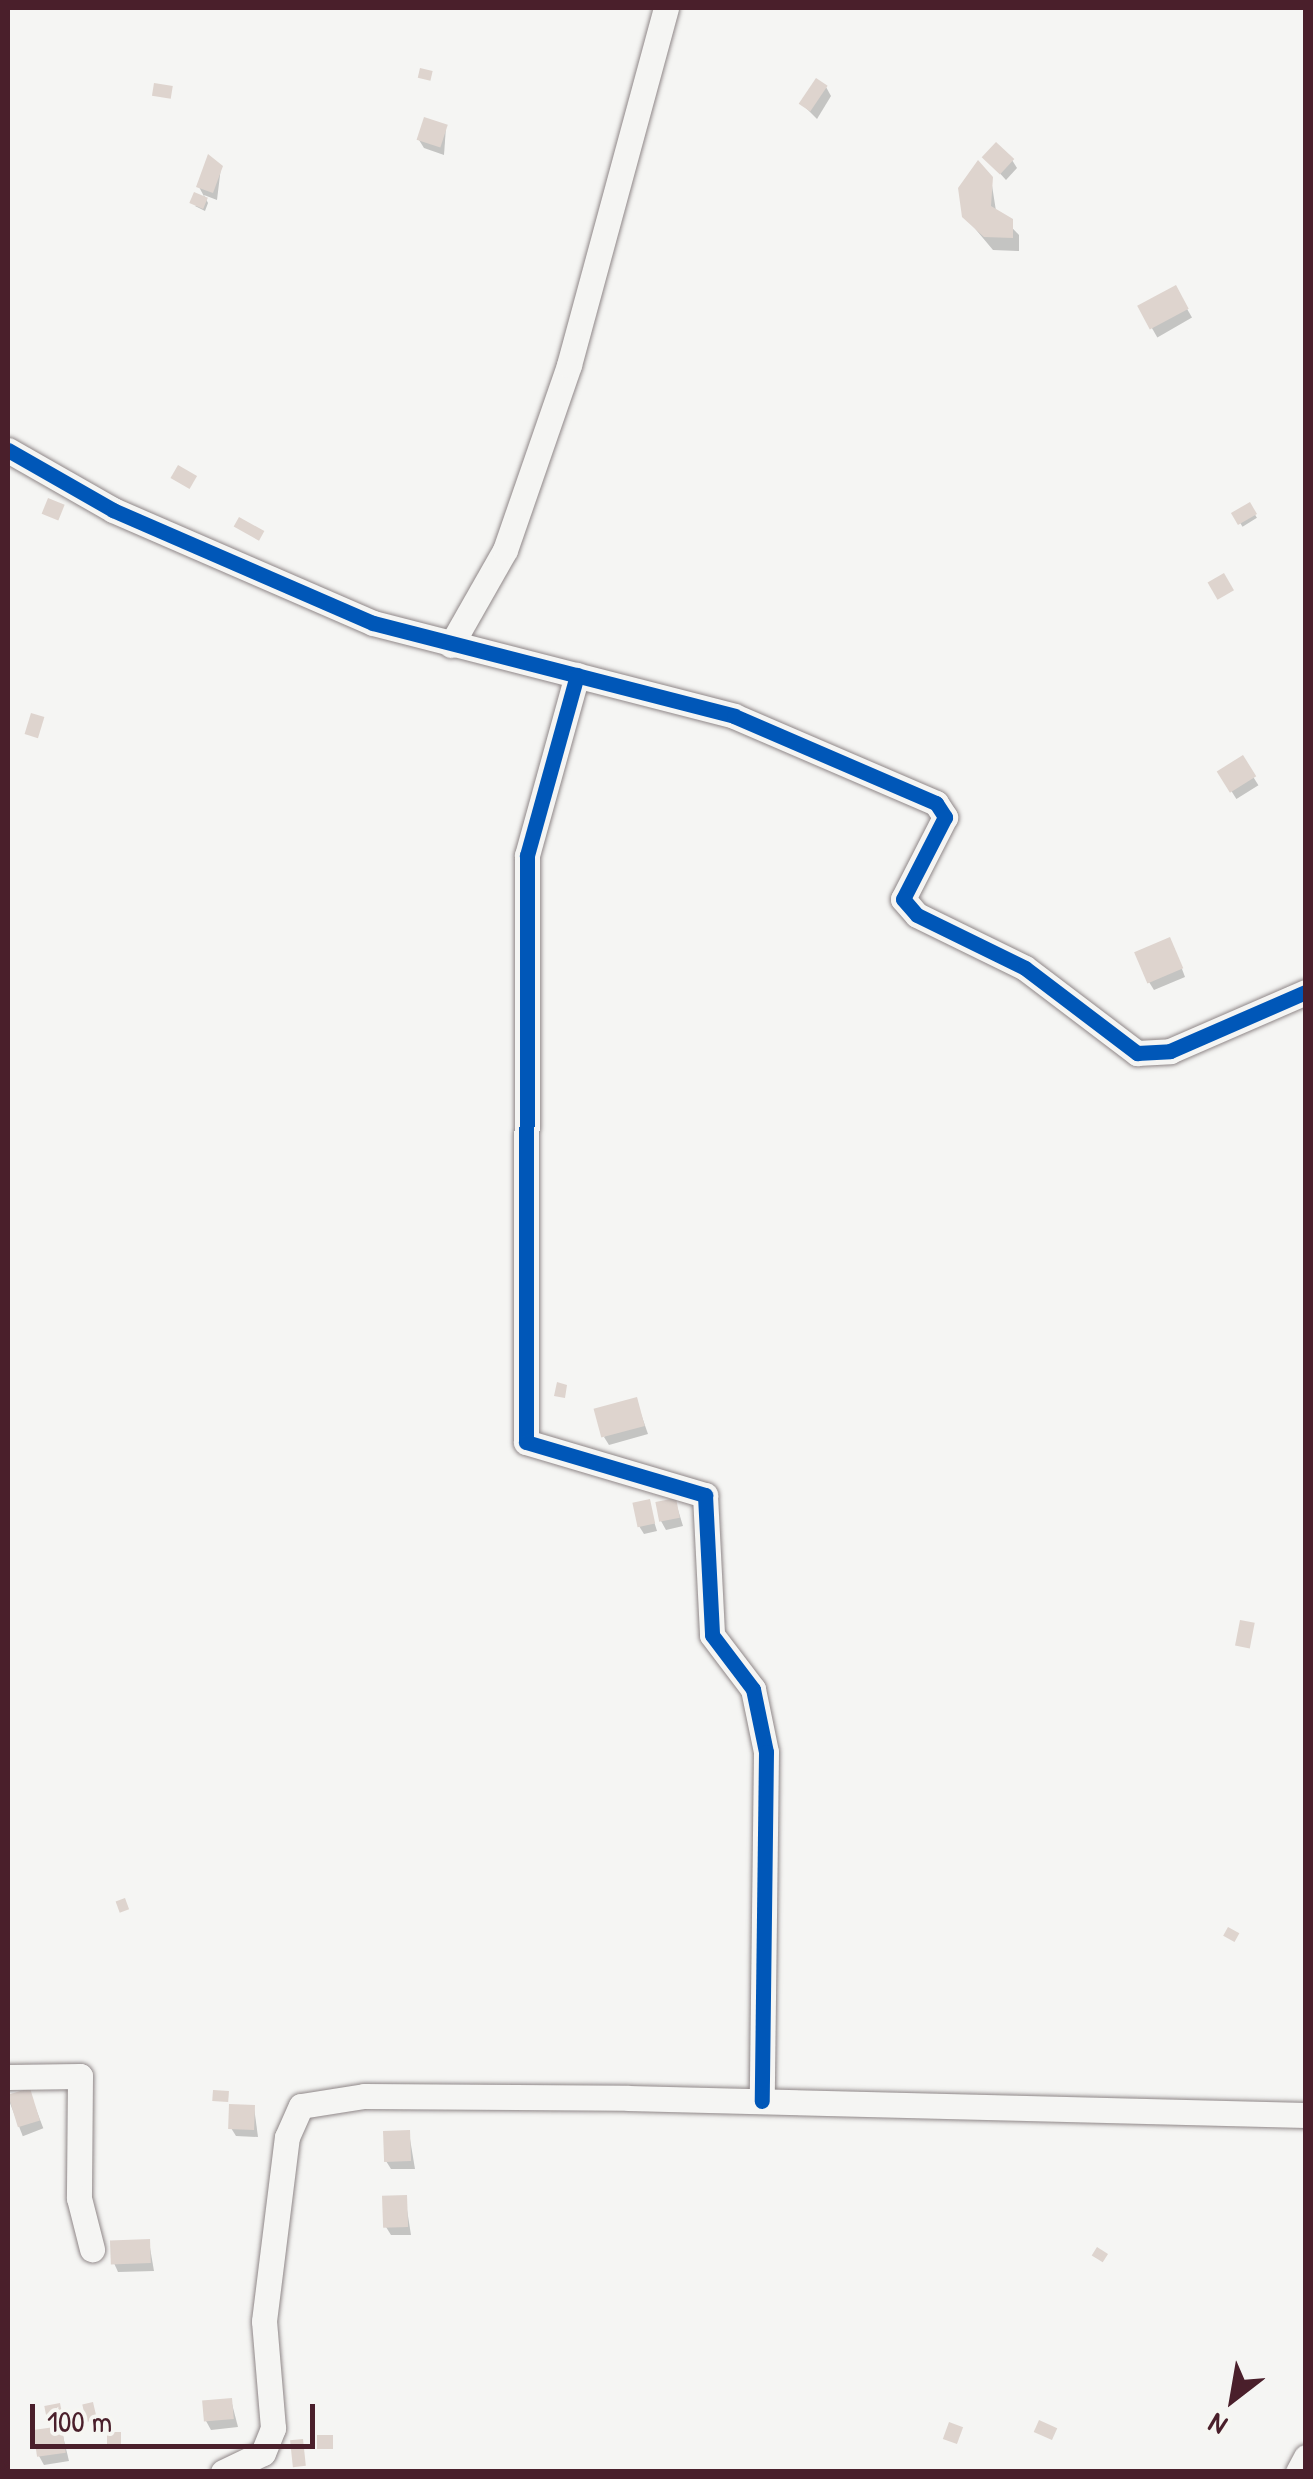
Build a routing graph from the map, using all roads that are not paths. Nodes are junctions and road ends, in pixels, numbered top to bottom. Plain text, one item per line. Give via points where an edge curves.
1 (666, 8) edge
2 (8, 450) edge
3 (451, 646) junction
4 (577, 675) junction
5 (1306, 992) edge
6 (8, 2077) edge
7 (762, 2101) junction
8 (1306, 2115) edge
9 (92, 2249) dead end
10 (1306, 2457) edge
11 (223, 2472) edge
12 (1298, 2472) edge

1 - 3 street via 569,365 505,550
2 - 3 street via 113,510 373,623
3 - 4 street
4 - 5 street via 734,716 936,803 945,818 904,898 917,915 1025,968 1136,1053 1170,1051
4 - 7 street via 528,855 526,1442 705,1495 712,1635 753,1690 766,1752
6 - 9 street via 80,2076 79,2198
7 - 8 street
7 - 11 street via 364,2096 301,2106 286,2137 264,2322 274,2428 263,2453
10 - 12 street

